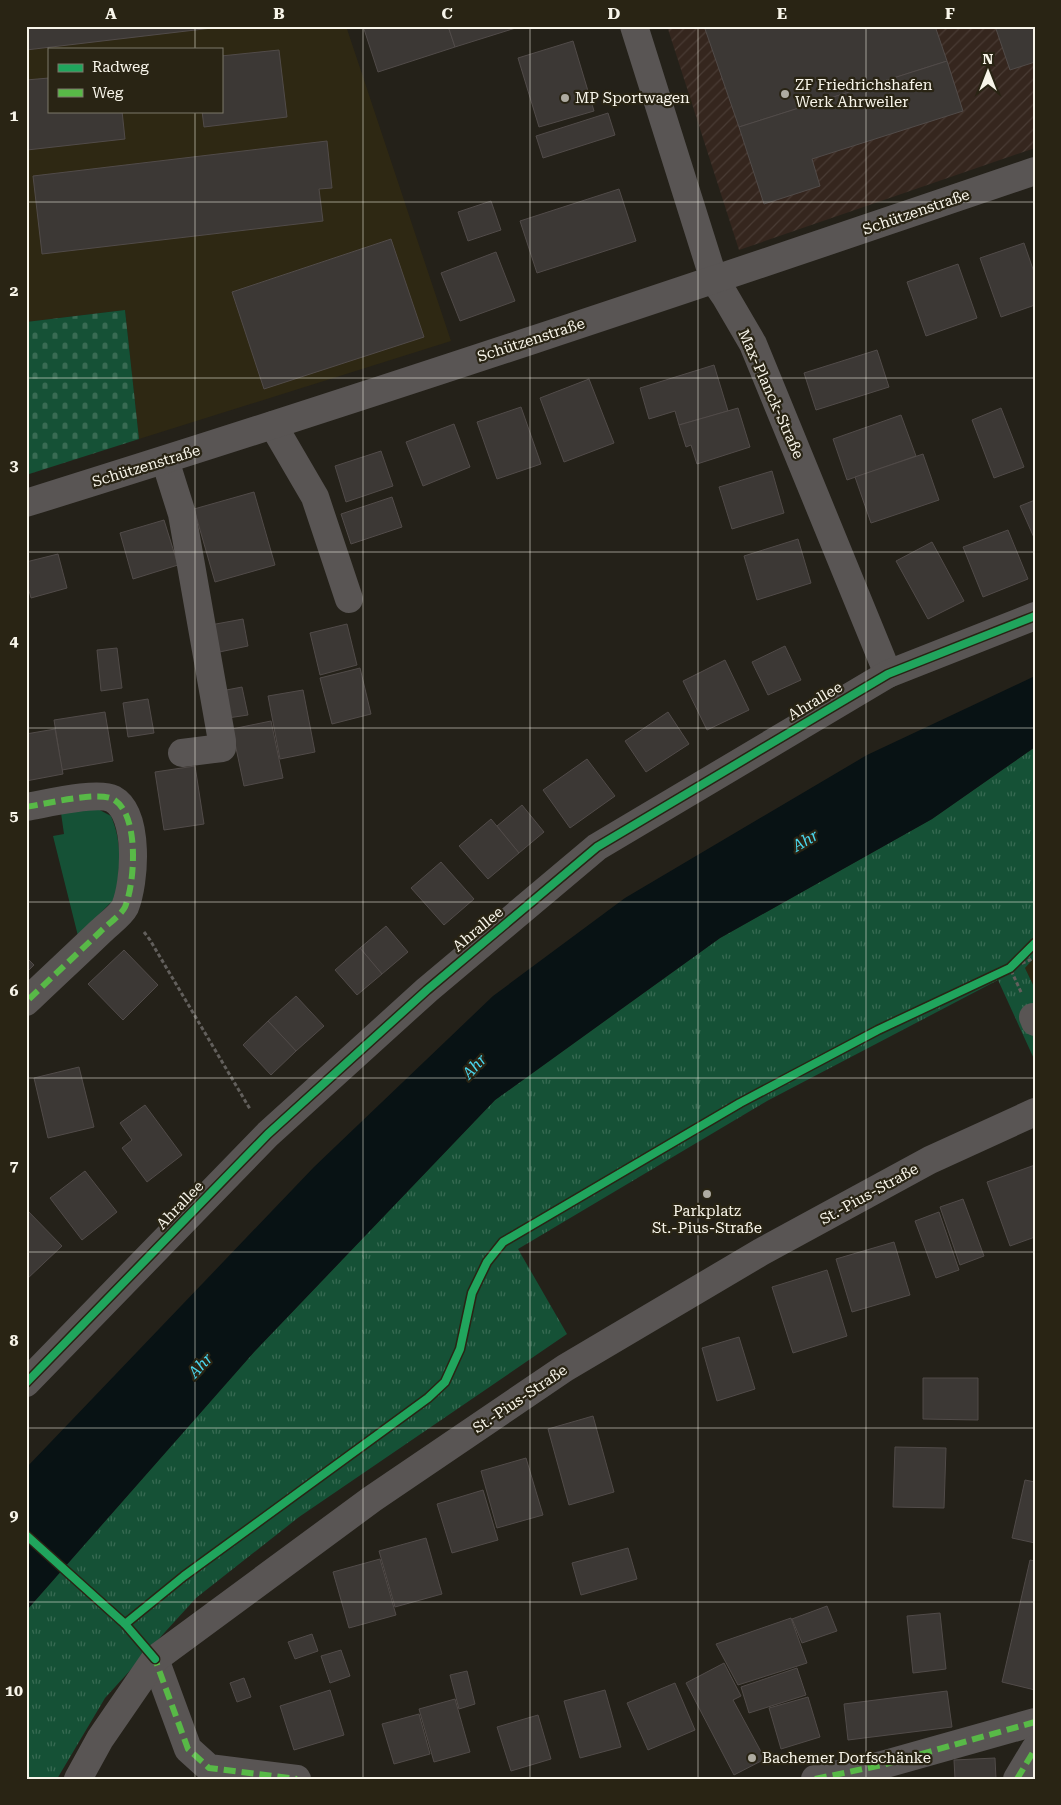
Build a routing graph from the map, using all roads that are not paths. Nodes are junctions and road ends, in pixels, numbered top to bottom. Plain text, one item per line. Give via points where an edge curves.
1 (634, 26) edge
2 (1035, 171) edge
3 (714, 280) junction
4 (273, 426) junction
5 (166, 460) junction
6 (26, 503) edge
7 (349, 598) dead end
8 (1035, 616) edge
9 (888, 674) junction
10 (182, 753) dead end
11 (26, 807) edge
12 (26, 1002) edge
13 (1035, 1112) edge
14 (26, 1383) edge
15 (155, 1659) junction
16 (1035, 1722) edge
17 (1035, 1749) edge
18 (78, 1779) edge
19 (297, 1779) edge
20 (815, 1779) edge
21 (1016, 1779) edge

1 - 3 street, Max-Planck-Straße
2 - 3 street, Schützenstraße
3 - 4 street, Schützenstraße
3 - 9 street, Max-Planck-Straße via 753,344
4 - 5 street, Schützenstraße
4 - 7 street via 315,497
5 - 6 street, Schützenstraße
5 - 10 street via 182,514 222,741 222,748
8 - 9 street, Ahrallee
9 - 14 street, Ahrallee via 597,847 427,990 268,1134
11 - 12 street via 86,797 113,799 125,813 132,832 132,875 124,908
13 - 15 street, St.-Pius-Straße via 896,1178 761,1252 565,1368 372,1499
15 - 18 street, St.-Pius-Straße via 100,1740
15 - 19 street via 188,1749 209,1768
16 - 20 street via 882,1765
17 - 21 street

